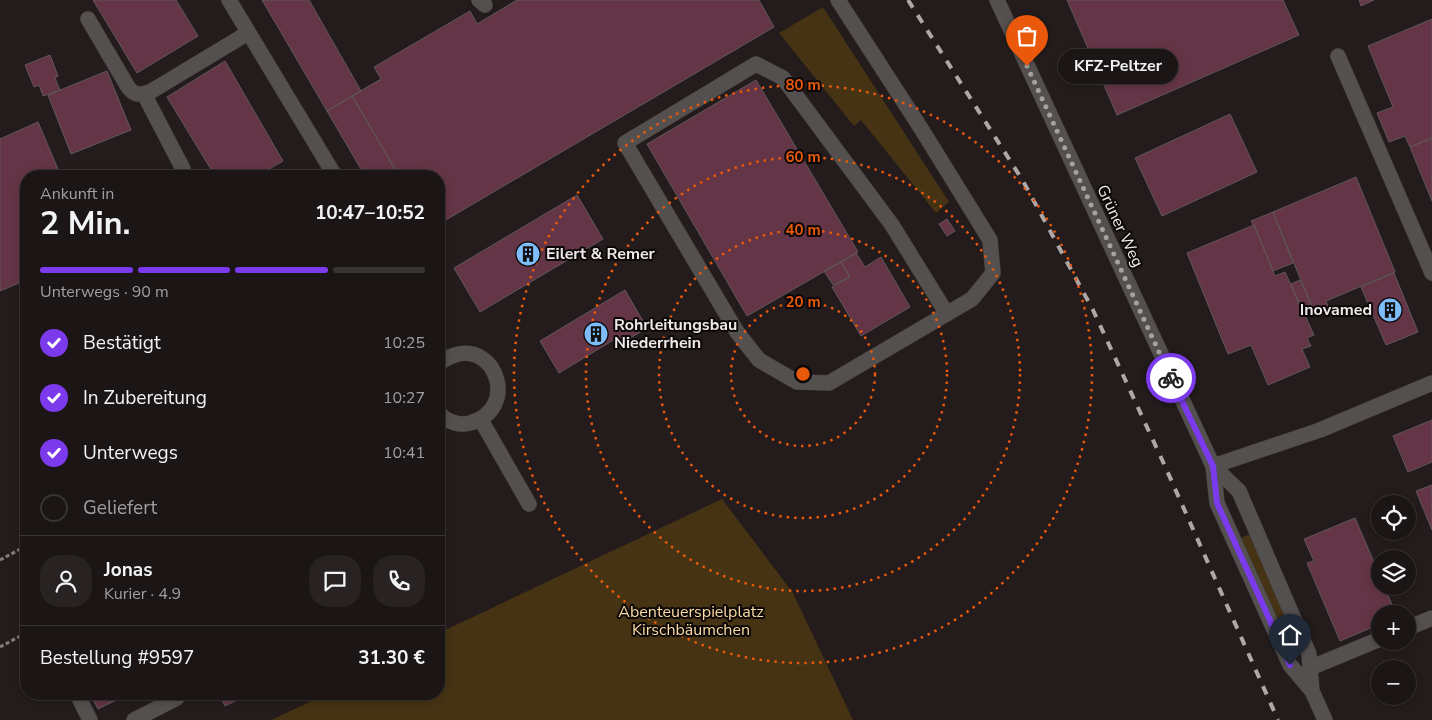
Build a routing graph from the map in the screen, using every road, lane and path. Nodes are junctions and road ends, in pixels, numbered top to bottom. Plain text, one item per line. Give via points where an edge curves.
1 (230, 0) edge
2 (838, 0) edge
3 (997, 0) edge
4 (88, 19) dead end
5 (248, 33) junction
6 (1338, 56) dead end
7 (144, 94) junction
8 (183, 169) dead end
9 (331, 170) edge
10 (1432, 273) edge
11 (947, 314) junction
12 (445, 356) edge
13 (1432, 384) edge
14 (445, 419) edge
15 (481, 420) junction
16 (1213, 466) junction
17 (529, 504) dead end
18 (20, 549) edge
19 (0, 560) edge
20 (1432, 618) edge
21 (1416, 625) edge
22 (20, 636) edge
23 (1371, 643) edge
24 (0, 647) edge
25 (1310, 668) junction
26 (1312, 691) junction
27 (80, 700) edge
28 (173, 700) edge
29 (90, 720) edge
30 (134, 720) edge
31 (1325, 720) edge

1 - 5 street
2 - 11 street via 990,240 993,273 972,299
3 - 16 street, Grüner Weg
4 - 7 street via 128,87 134,94
5 - 7 street
5 - 9 street
6 - 10 street
7 - 8 street
11 - 11 street via 829,383 797,382 759,360 737,332 625,143 756,64 782,78 892,225
12 - 15 street via 462,353 481,357 494,370 499,388 494,407
13 - 16 street via 1320,430
14 - 15 street via 462,424
15 - 17 street
16 - 25 street, Grüner Weg via 1239,491 1308,654
16 - 26 street, Grüner Weg via 1217,503 1290,665
18 - 19 path
20 - 21 street
22 - 24 path
23 - 25 street
25 - 26 street, Grüner Weg
26 - 31 street, Grüner Weg
27 - 29 street
28 - 30 street

